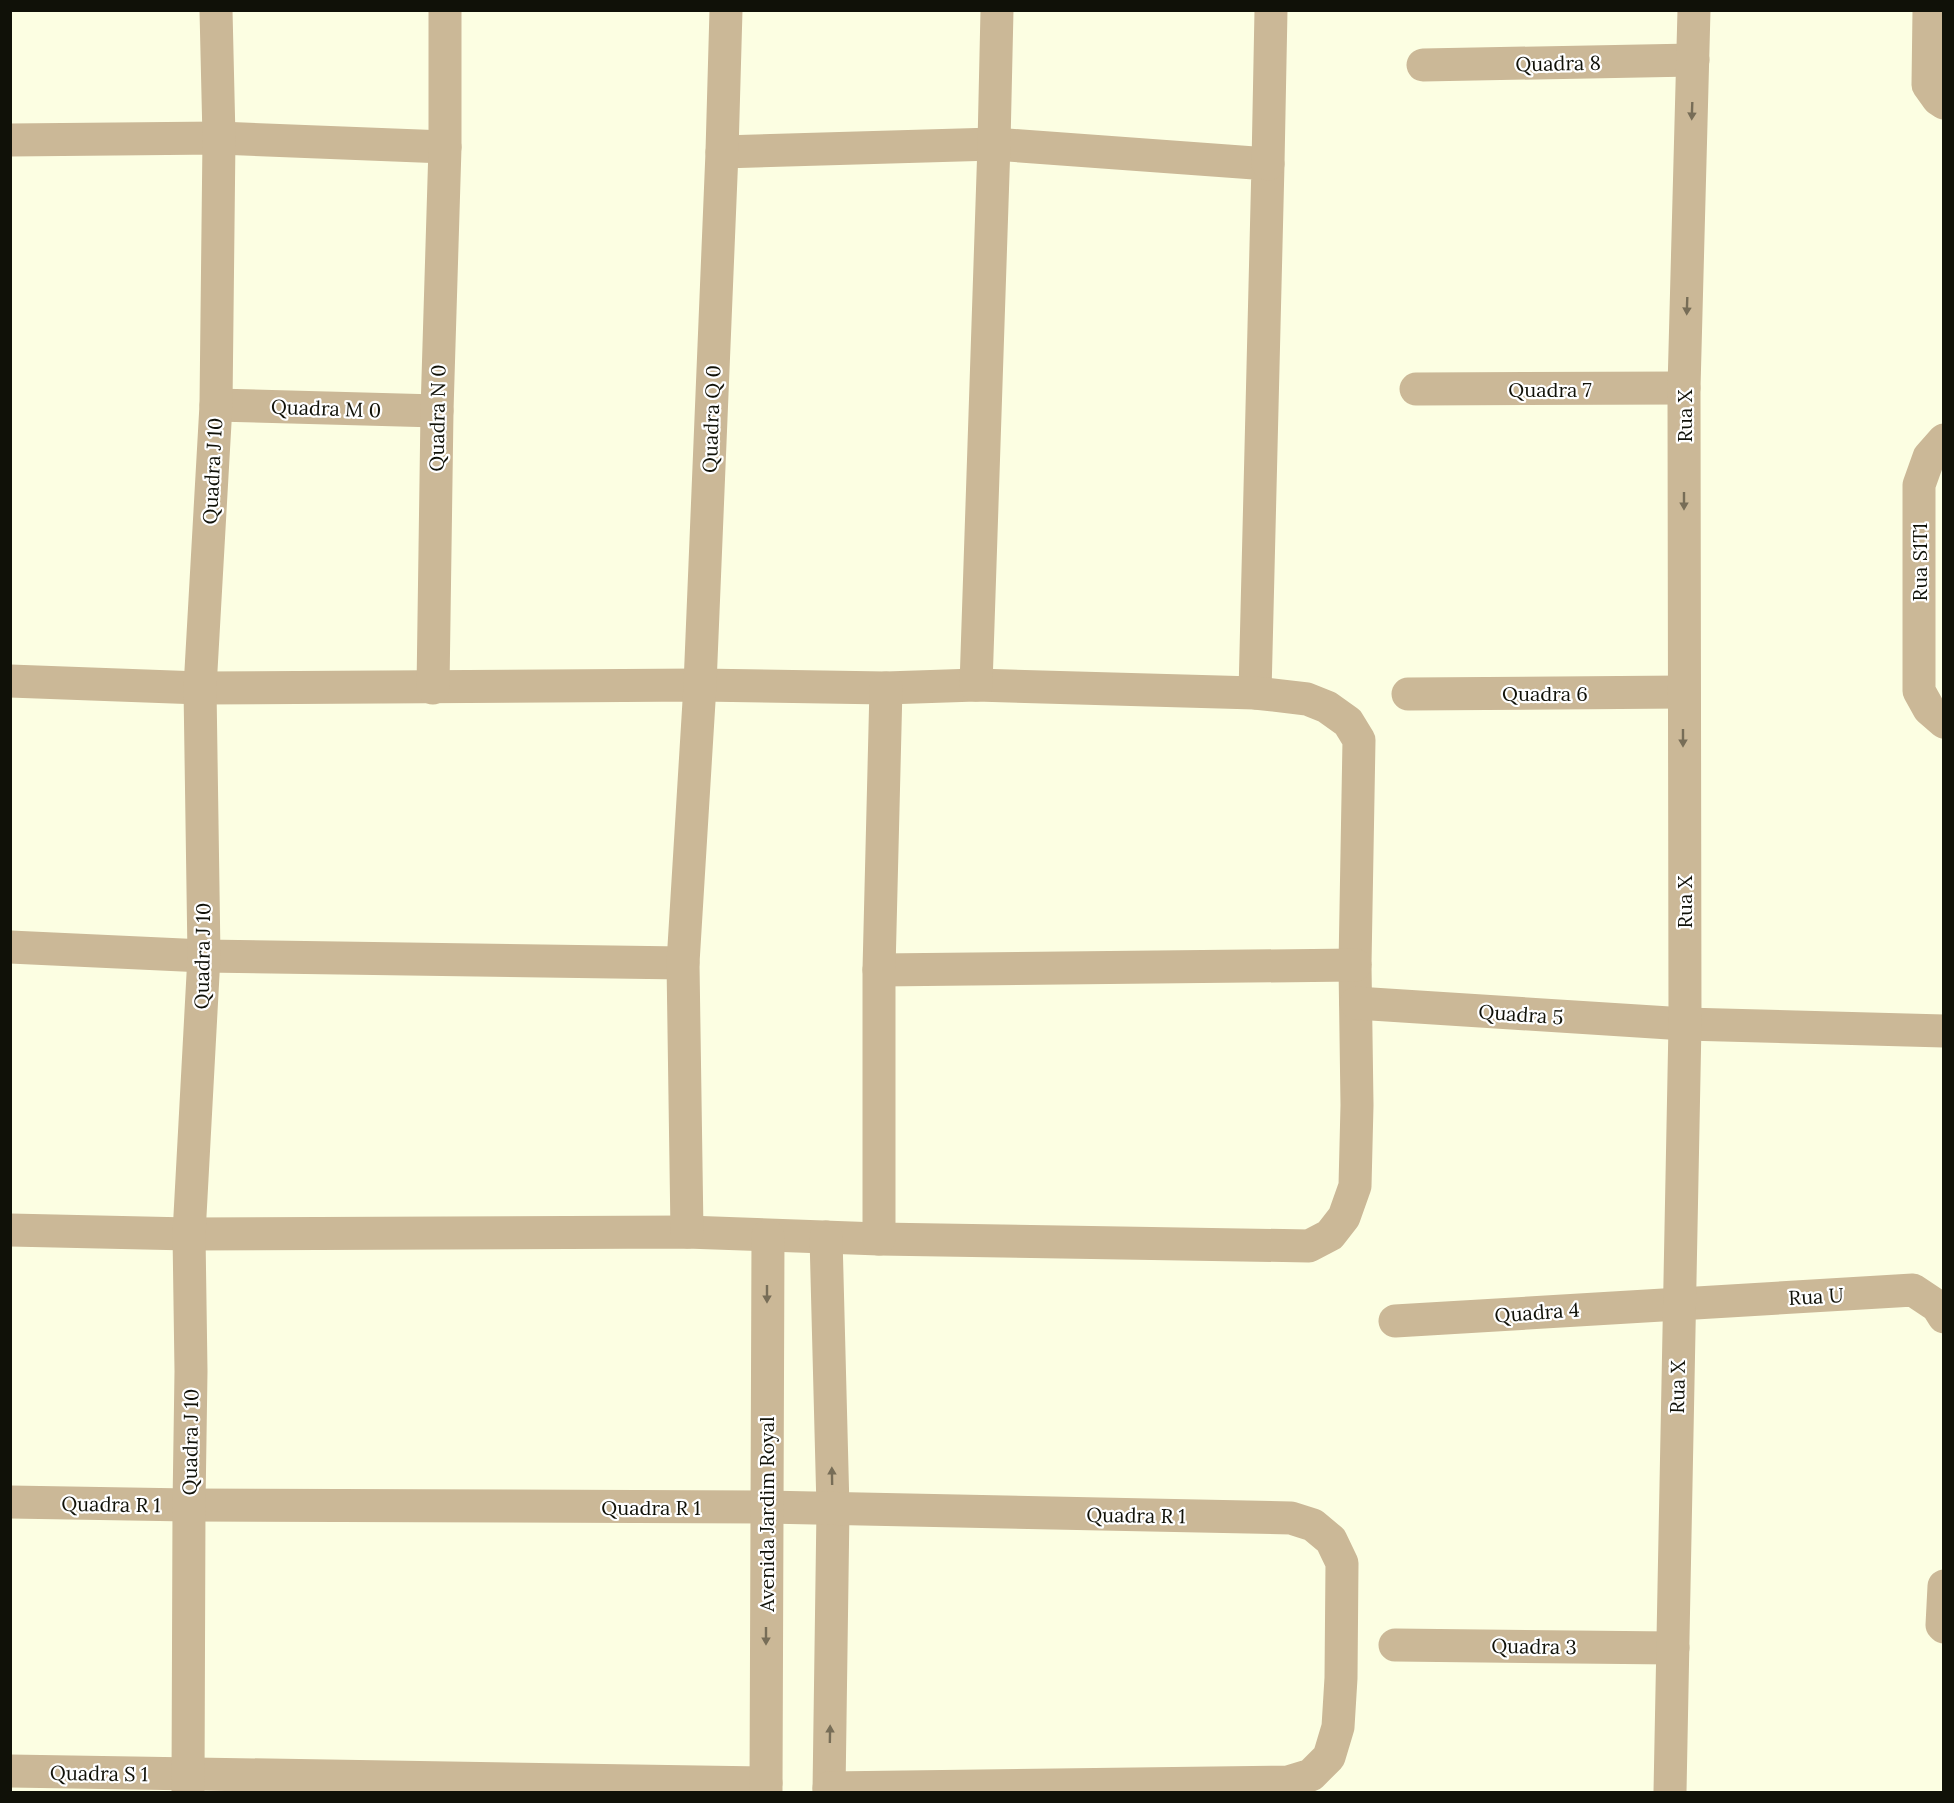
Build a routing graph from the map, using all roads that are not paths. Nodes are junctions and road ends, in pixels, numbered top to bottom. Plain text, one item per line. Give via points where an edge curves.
1 (216, 10) edge
2 (445, 10) edge
3 (726, 10) edge
4 (997, 10) edge
5 (1271, 10) edge
6 (1694, 10) edge
7 (1929, 10) edge
8 (1693, 60) junction
9 (1422, 65) dead end
10 (1936, 94) edge
11 (219, 138) junction
12 (10, 140) edge
13 (994, 144) junction
14 (446, 147) junction
15 (722, 152) junction
16 (1268, 164) junction
17 (1684, 388) junction
18 (1416, 389) dead end
19 (216, 405) junction
20 (437, 411) junction
21 (1944, 440) edge
22 (10, 681) edge
23 (700, 685) junction
24 (976, 685) junction
25 (200, 688) junction
26 (433, 688) junction
27 (886, 688) junction
28 (1683, 692) junction
29 (1255, 693) junction
30 (1408, 694) dead end
31 (1944, 722) edge
32 (10, 947) edge
33 (204, 956) junction
34 (683, 963) junction
35 (1355, 965) junction
36 (879, 970) junction
37 (1356, 1003) junction
38 (1685, 1024) junction
39 (1944, 1030) edge
40 (10, 1230) edge
41 (687, 1232) junction
42 (189, 1234) junction
43 (768, 1236) junction
44 (826, 1237) junction
45 (879, 1239) junction
46 (1678, 1303) junction
47 (1944, 1317) edge
48 (1395, 1321) dead end
49 (10, 1502) edge
50 (189, 1505) junction
51 (766, 1507) junction
52 (833, 1508) junction
53 (1944, 1586) edge
54 (1944, 1627) edge
55 (1395, 1645) dead end
56 (1673, 1648) junction
57 (10, 1771) edge
58 (188, 1784) edge
59 (766, 1788) edge
60 (829, 1790) edge
61 (1670, 1792) edge

1 - 11 street, Quadra J 10
2 - 14 street, Quadra N 0
3 - 15 street, Quadra Q 0
4 - 13 street
5 - 16 street
6 - 8 street, Rua X
7 - 10 street
8 - 9 street, Quadra 8
8 -> 17 street, Rua X
11 - 12 street
11 - 14 street
11 - 19 street, Quadra J 10
13 - 15 street
13 - 16 street
13 - 24 street
14 - 20 street, Quadra N 0
15 - 23 street, Quadra Q 0
16 - 29 street
17 - 18 street, Quadra 7
17 -> 28 street, Rua X
19 - 20 street, Quadra M 0
19 - 25 street, Quadra J 10
20 - 26 street, Quadra N 0
21 - 31 street, Rua S1T1 via 1929,457 1919,485 1919,691 1929,709
22 - 25 street
23 - 26 street
23 - 27 street
23 - 34 street, Quadra Q 0
24 - 27 street
24 - 29 street
25 - 26 street
25 - 33 street, Quadra J 10
27 - 36 street
28 - 30 street, Quadra 6
28 -> 38 street, Rua X
29 - 35 street via 1307,699 1327,707 1348,722 1359,740
32 - 33 street
33 - 34 street
33 - 42 street, Quadra J 10
34 - 41 street, Quadra Q 0
35 - 36 street
35 - 37 street
36 - 45 street
37 - 38 street, Quadra 5
37 - 45 street via 1355,1186 1344,1217 1330,1235 1309,1246
38 - 39 street, Quadra 5
38 - 46 street, Rua X
40 - 42 street
41 - 42 street
41 - 43 street
42 - 50 street, Quadra J 10
43 - 44 street
43 -> 51 street, Avenida Jardim Royal
44 - 45 street
52 -> 44 street
46 - 47 street, Rua U via 1913,1290 1937,1306
46 - 48 street, Quadra 4
46 - 56 street, Rua X
49 - 50 street, Quadra R 1
50 - 51 street, Quadra R 1
50 - 58 street, Quadra J 10
51 - 52 street, Quadra R 1
51 -> 59 street, Avenida Jardim Royal
60 -> 52 street
52 - 60 street, Quadra R 1 via 1291,1518 1313,1525 1331,1540 1342,1563 1341,1678 1338,1727 1329,1757 1311,1775 1288,1782
53 - 54 street
55 - 56 street, Quadra 3
56 - 61 street, Rua X
57 - 58 street, Quadra S 1
58 - 59 street, Quadra S 1

